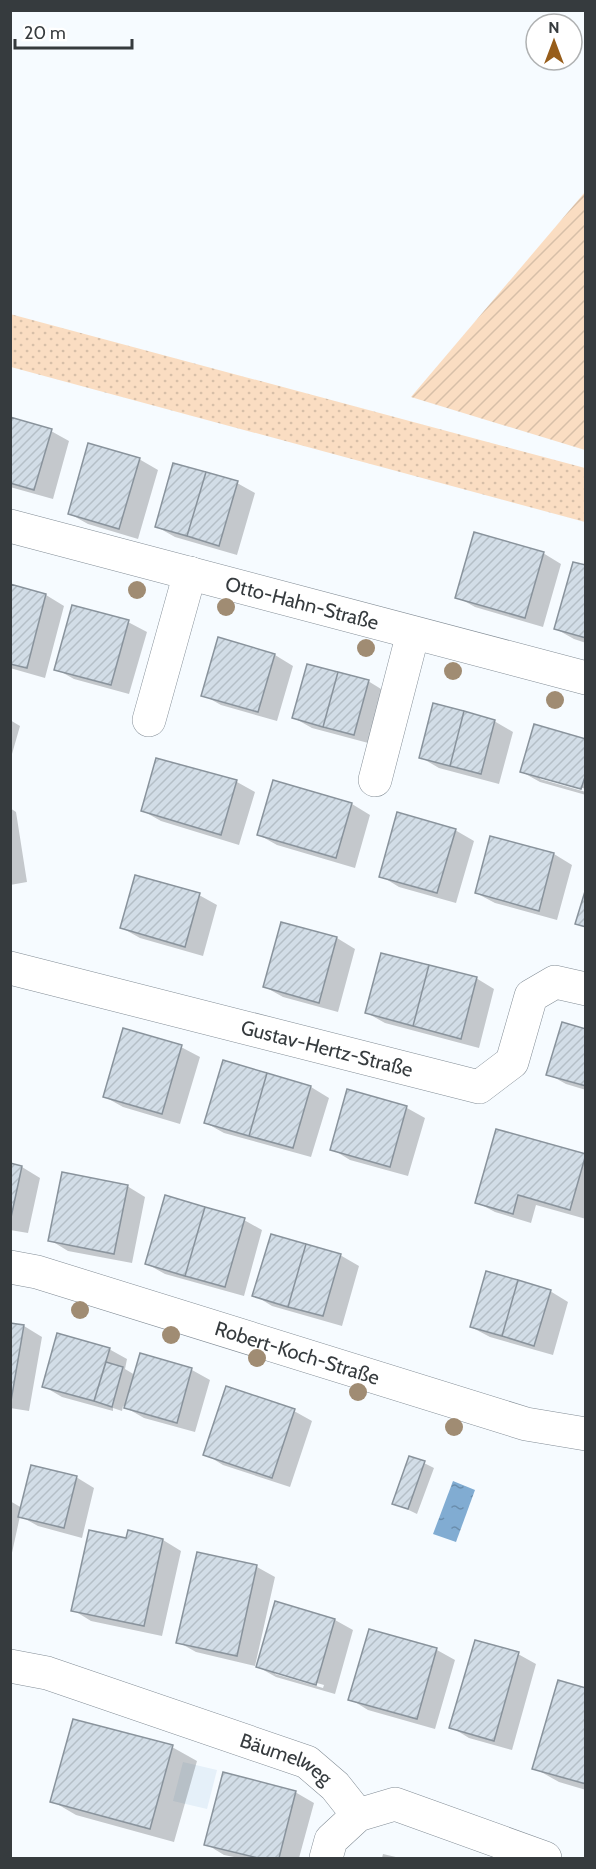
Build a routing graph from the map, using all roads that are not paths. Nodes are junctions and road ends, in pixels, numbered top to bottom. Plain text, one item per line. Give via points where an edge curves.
1 (10, 525) edge
2 (190, 573) junction
3 (413, 633) junction
4 (585, 678) edge
5 (149, 720) dead end
6 (375, 780) dead end
7 (10, 968) edge
8 (585, 989) edge
9 (10, 1267) edge
10 (585, 1434) edge
11 (10, 1666) edge
12 (358, 1815) junction
13 (326, 1858) edge
14 (545, 1858) edge

1 - 2 street, Otto-Hahn-Straße
2 - 3 street, Otto-Hahn-Straße
2 - 5 street
3 - 4 street, Otto-Hahn-Straße
3 - 6 street
7 - 8 street, Gustav-Hertz-Straße via 479,1087 512,1062 531,996 555,982
9 - 10 street, Robert-Koch-Straße via 48,1275 525,1424
11 - 12 street, Bäumelweg via 47,1673 307,1762 335,1786
12 - 13 street via 331,1840
12 - 14 street via 395,1804

